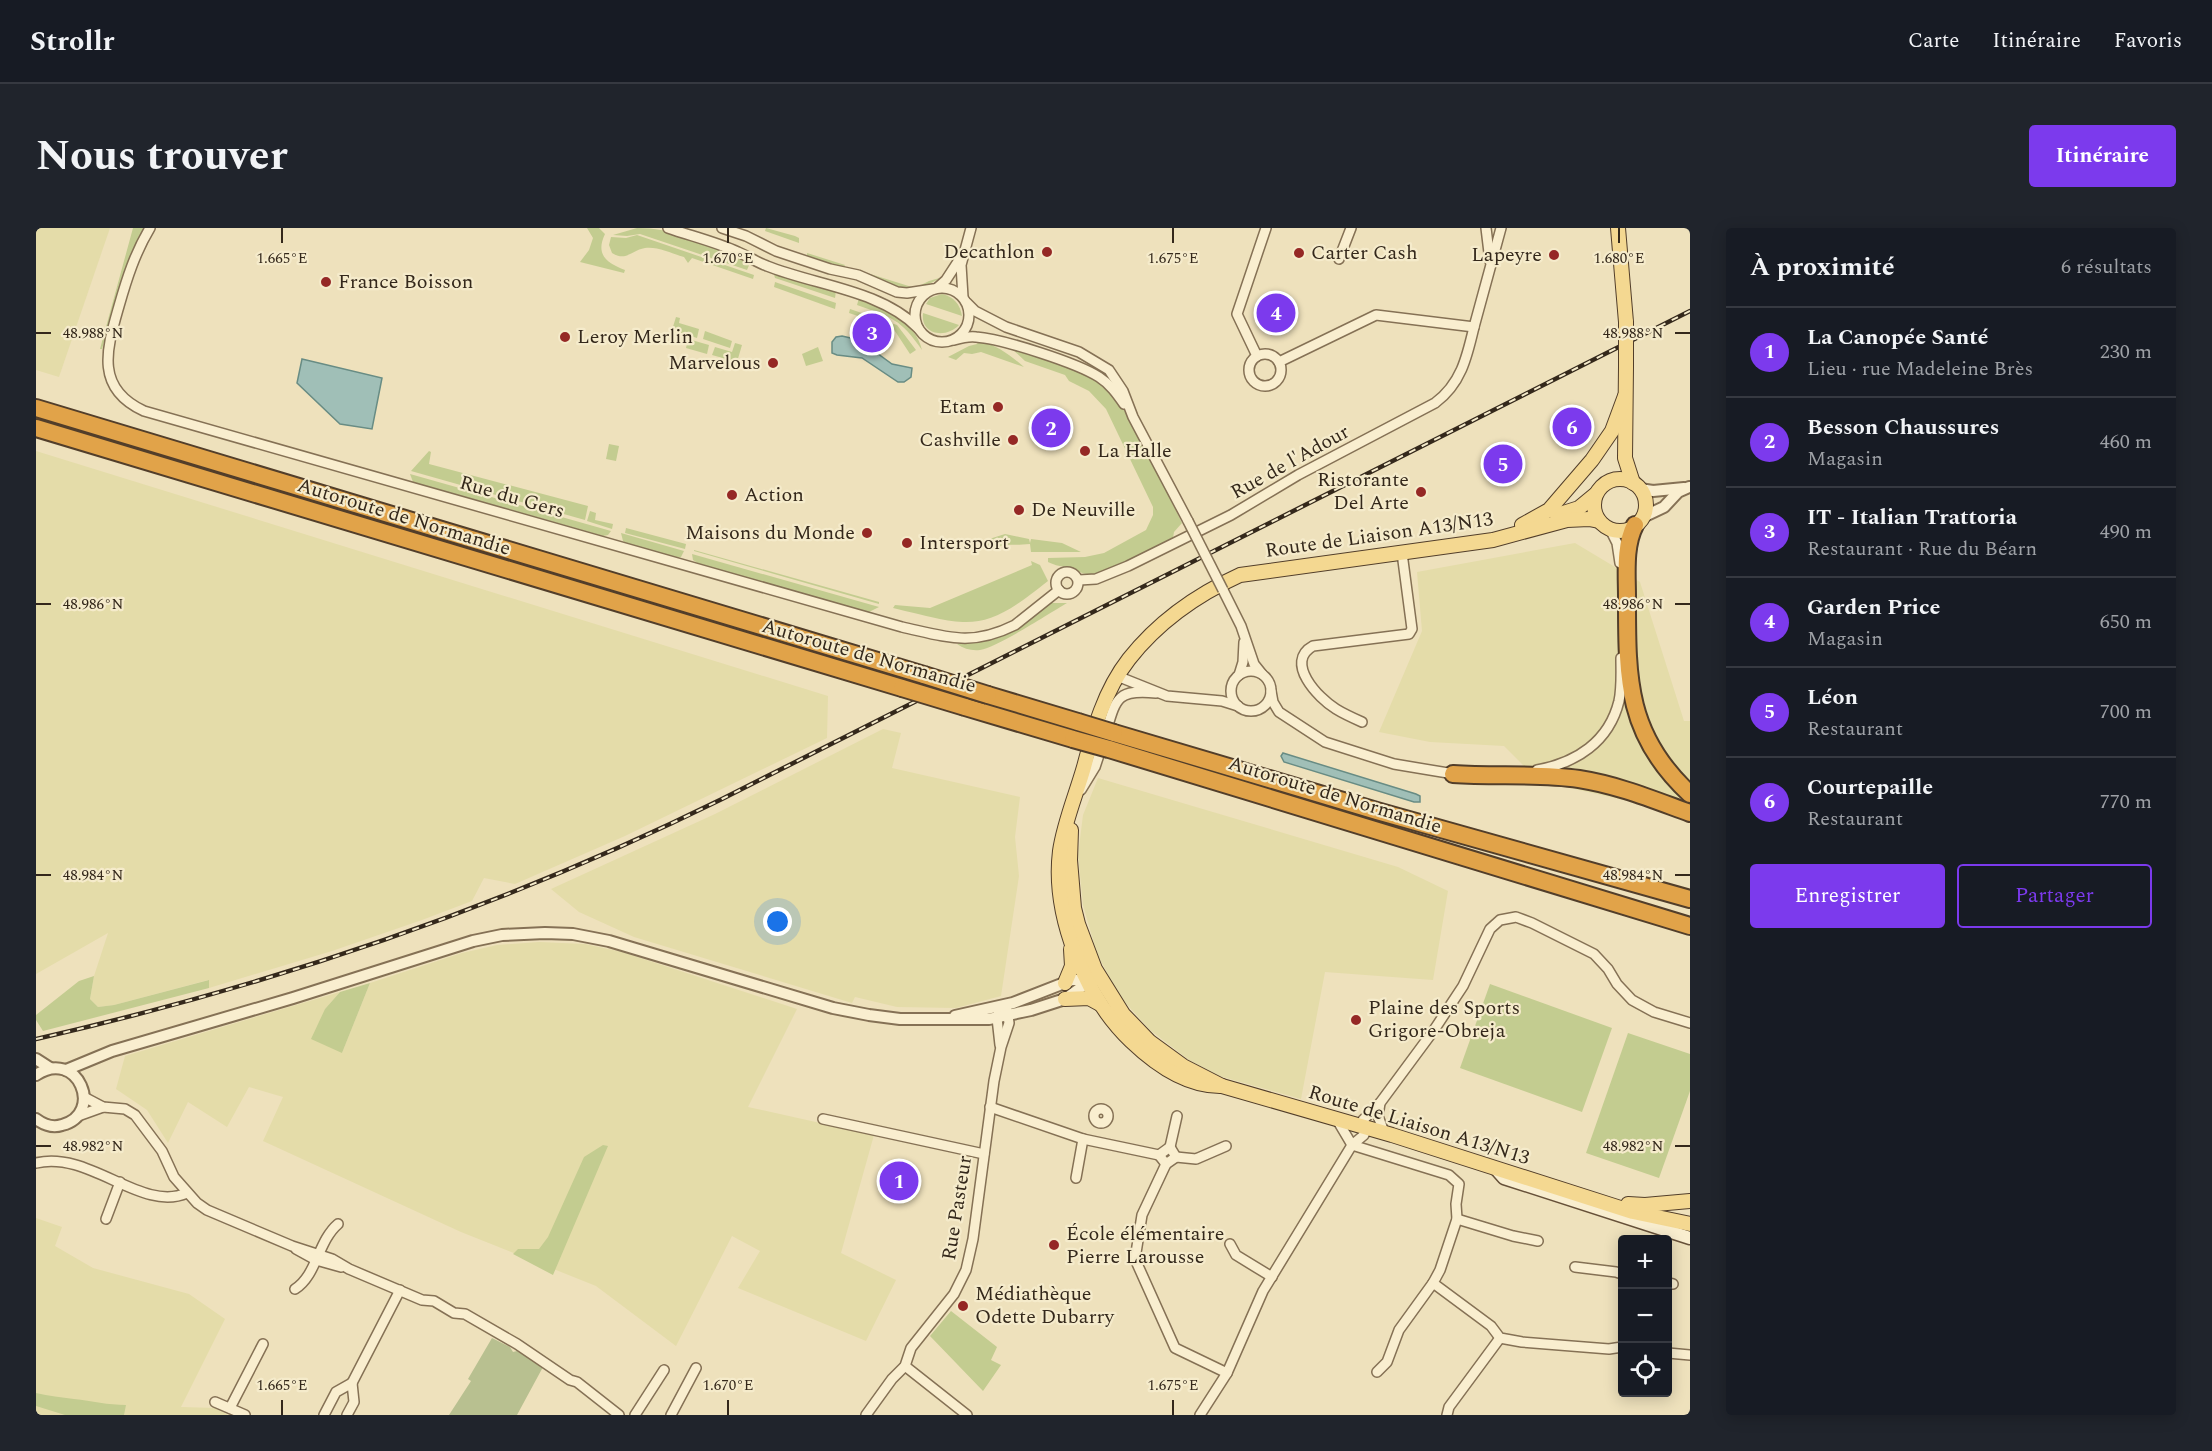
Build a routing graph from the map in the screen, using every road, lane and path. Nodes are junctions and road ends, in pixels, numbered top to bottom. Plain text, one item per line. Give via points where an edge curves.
1 (150, 228) edge
2 (668, 228) edge
3 (722, 228) edge
4 (971, 228) edge
5 (1266, 228) edge
6 (1351, 228) edge
7 (1486, 228) edge
8 (1501, 228) edge
9 (1618, 228) edge
10 (1626, 228) edge
11 (963, 255) junction
12 (1339, 259) dead end
13 (1491, 267) junction
14 (935, 289) junction
15 (1625, 290) junction
16 (965, 300) junction
17 (1474, 327) junction
18 (918, 328) junction
19 (954, 340) junction
20 (1257, 356) junction
21 (1279, 362) junction
22 (1625, 396) junction
23 (36, 408) edge
24 (1133, 417) junction
25 (36, 428) edge
26 (1624, 429) junction
27 (1607, 482) junction
28 (1637, 486) junction
29 (1689, 487) edge
30 (1596, 494) junction
31 (1639, 521) junction
32 (1522, 525) junction
33 (1605, 525) junction
34 (1402, 553) junction
35 (1079, 580) junction
36 (1059, 590) junction
37 (1173, 614) junction
38 (1243, 631) junction
39 (1262, 674) junction
40 (1239, 675) junction
41 (1117, 676) junction
42 (1232, 685) junction
43 (1271, 691) junction
44 (1156, 693) junction
45 (1195, 699) junction
46 (1238, 706) junction
47 (1362, 722) dead end
48 (1453, 774) junction
49 (1690, 794) edge
50 (1073, 806) junction
51 (1690, 813) edge
52 (1690, 900) edge
53 (1690, 927) edge
54 (1072, 944) junction
55 (1093, 978) junction
56 (1065, 982) junction
57 (1065, 999) junction
58 (1100, 1004) junction
59 (1003, 1011) junction
60 (1690, 1023) edge
61 (36, 1059) edge
62 (92, 1059) junction
63 (50, 1068) junction
64 (66, 1070) junction
65 (36, 1075) edge
66 (81, 1084) junction
67 (1222, 1086) junction
68 (84, 1097) junction
69 (1380, 1103) junction
70 (103, 1107) junction
71 (990, 1107) junction
72 (78, 1116) junction
73 (1177, 1116) dead end
74 (1336, 1118) junction
75 (36, 1119) edge
76 (823, 1119) dead end
77 (1099, 1123) dead end
78 (1364, 1126) junction
79 (1384, 1132) junction
80 (1083, 1139) junction
81 (1096, 1141) junction
82 (1352, 1145) junction
83 (1226, 1146) dead end
84 (1170, 1148) junction
85 (984, 1154) junction
86 (1159, 1155) junction
87 (1176, 1157) junction
88 (36, 1163) edge
89 (1166, 1164) junction
90 (1496, 1169) junction
91 (1076, 1178) dead end
92 (120, 1182) junction
93 (187, 1193) junction
94 (1690, 1201) edge
95 (1605, 1202) junction
96 (106, 1218) dead end
97 (1457, 1219) junction
98 (338, 1224) dead end
99 (1690, 1224) edge
100 (1690, 1238) edge
101 (1538, 1241) dead end
102 (1230, 1244) dead end
103 (318, 1257) junction
104 (1575, 1267) dead end
105 (1618, 1273) edge
106 (1272, 1277) junction
107 (1433, 1283) junction
108 (295, 1289) dead end
109 (400, 1290) junction
110 (1500, 1338) junction
111 (263, 1344) dead end
112 (1618, 1348) edge
113 (1672, 1353) edge
114 (1690, 1355) edge
115 (905, 1366) junction
116 (696, 1368) dead end
117 (664, 1370) dead end
118 (1377, 1372) dead end
119 (1227, 1373) junction
120 (352, 1383) junction
121 (215, 1402) dead end
122 (230, 1407) junction
123 (245, 1415) edge
124 (324, 1415) edge
125 (347, 1415) edge
126 (619, 1415) edge
127 (635, 1415) edge
128 (671, 1415) edge
129 (866, 1415) edge
130 (967, 1415) edge
131 (1200, 1415) edge
132 (1447, 1415) edge

1 - 36 street, Rue du Gers via 130,267 107,354 116,387 127,401 144,411 958,640 982,638 1008,629
2 - 18 street via 887,306
3 - 14 street via 891,290 907,293
4 - 11 street
5 - 20 street via 1237,314
6 - 12 street
7 - 13 street
8 - 13 street, Rue de l'Adour
9 - 15 main road
10 - 15 main road
11 - 14 street
11 - 16 street via 960,278
13 - 17 street, Rue de l'Adour
14 - 16 street via 950,289
14 - 18 street via 916,305
15 - 22 main road, bridge
16 - 19 street via 968,323
16 - 24 street via 975,311 1006,327 1079,352 1104,367 1118,381
17 - 21 street via 1378,314
17 - 35 street, Rue de l'Adour via 1461,374 1435,404 1128,566 1096,579
18 - 19 street via 932,341
19 - 24 street via 988,339 1084,370 1110,386
20 - 21 street via 1267,354
20 - 21 street via 1250,364 1249,375 1260,386 1276,382 1281,373
22 - 26 main road
22 - 32 main road via 1612,431 1592,460 1549,510
23 - 52 highway, Autoroute de Normandie, bridge via 1114,733
24 - 38 street, bridge
25 - 53 highway, Autoroute de Normandie, bridge
26 - 27 main road via 1617,463
26 - 28 main road via 1626,463
27 - 28 main road via 1620,479
27 - 30 main road
28 - 29 street via 1653,491
28 - 31 main road via 1645,501
29 - 31 street
30 - 32 main road, Route de Liaison A13/N13 via 1579,508
30 - 33 main road via 1594,506
31 - 33 main road via 1622,531
31 - 49 highway via 1631,535 1627,568 1632,695 1650,746 1668,773
32 - 37 main road, Route de Liaison A13/N13 via 1244,567 1200,588
33 - 34 main road, Route de Liaison A13/N13 via 1589,519 1567,520 1493,540
33 - 48 street via 1619,554 1621,678 1619,700 1608,728 1588,750 1560,765 1506,773
34 - 37 main road, Route de Liaison A13/N13 via 1240,575
34 - 47 street via 1412,629 1409,634 1313,646 1302,658 1302,672 1315,691 1334,709
35 - 36 street via 1072,593
35 - 36 street via 1075,574 1064,572 1056,579
37 - 41 main road, Route de Liaison A13/N13 via 1144,640
38 - 39 street via 1252,659
38 - 40 street
39 - 40 street via 1248,671
39 - 43 street
40 - 42 street
41 - 44 street
41 - 50 main road, Route de Liaison A13/N13 via 1099,715
42 - 45 street via 1220,693
42 - 46 street via 1232,696
43 - 46 street via 1260,709 1248,711
43 - 48 street via 1280,712 1325,742 1394,764
44 - 45 street
44 - 50 street via 1130,692 1116,703 1095,767
45 - 46 street
48 - 51 highway via 1590,781
50 - 54 main road via 1060,851 1063,905
50 - 55 main road via 1073,899
54 - 55 main road
54 - 56 main road via 1072,966
55 - 56 street
55 - 57 street
55 - 58 main road
55 - 67 main road via 1150,1042
56 - 59 street
57 - 58 main road via 1089,998
57 - 59 street
58 - 67 main road via 1125,1036 1161,1065 1191,1081
59 - 62 street via 968,1020 900,1019 852,1012 591,937 520,933 441,950
59 - 71 street, Rue Pasteur
60 - 69 street via 1654,1012 1632,1000 1594,954 1516,917 1500,920 1490,929 1463,986
61 - 63 street
62 - 64 street
62 - 66 street
63 - 64 street
63 - 65 street
64 - 66 street
66 - 68 street
67 - 74 main road, Route de Liaison A13/N13
68 - 70 street
68 - 72 street
69 - 78 street via 1363,1120
69 - 79 street via 1378,1116
70 - 72 street
70 - 93 street via 135,1114
71 - 80 street
71 - 85 street, Rue Pasteur
72 - 75 street via 61,1126
73 - 84 street
74 - 78 main road, Route de Liaison A13/N13
74 - 82 street
76 - 85 street via 905,1142
77 - 81 street
78 - 79 main road, Route de Liaison A13/N13
78 - 82 street via 1364,1135
79 - 90 main road, Route de Liaison A13/N13
80 - 81 street
80 - 91 street
81 - 86 street
82 - 97 street via 1454,1178 1459,1188
82 - 106 street
83 - 87 street via 1196,1159
84 - 86 street
84 - 87 street
85 - 115 street, Rue Pasteur via 966,1270 954,1294 911,1348
86 - 89 street
87 - 89 street
88 - 92 street via 76,1163
89 - 119 street via 1142,1215 1135,1259 1175,1348
90 - 95 main road, Route de Liaison A13/N13
90 - 100 main road via 1504,1178
92 - 93 street via 147,1194 169,1197
92 - 96 street
93 - 103 street via 207,1210 292,1246 305,1256
94 - 95 main road via 1645,1205
95 - 99 main road via 1650,1217
97 - 101 street
97 - 107 street
98 - 103 street via 330,1231
102 - 106 street via 1236,1255
103 - 108 street
103 - 109 street via 329,1265
104 - 105 street
106 - 119 street
107 - 110 street via 1491,1326
107 - 118 street via 1399,1330 1387,1362
109 - 120 street
109 - 126 street via 434,1301 453,1313 465,1314 577,1382
110 - 112 street
110 - 132 street
111 - 122 street
113 - 114 street
115 - 129 street, Rue Pasteur
115 - 130 street
116 - 128 street
117 - 127 street
119 - 131 street
120 - 124 street via 336,1392
120 - 125 street via 354,1402
121 - 122 street
122 - 123 street

